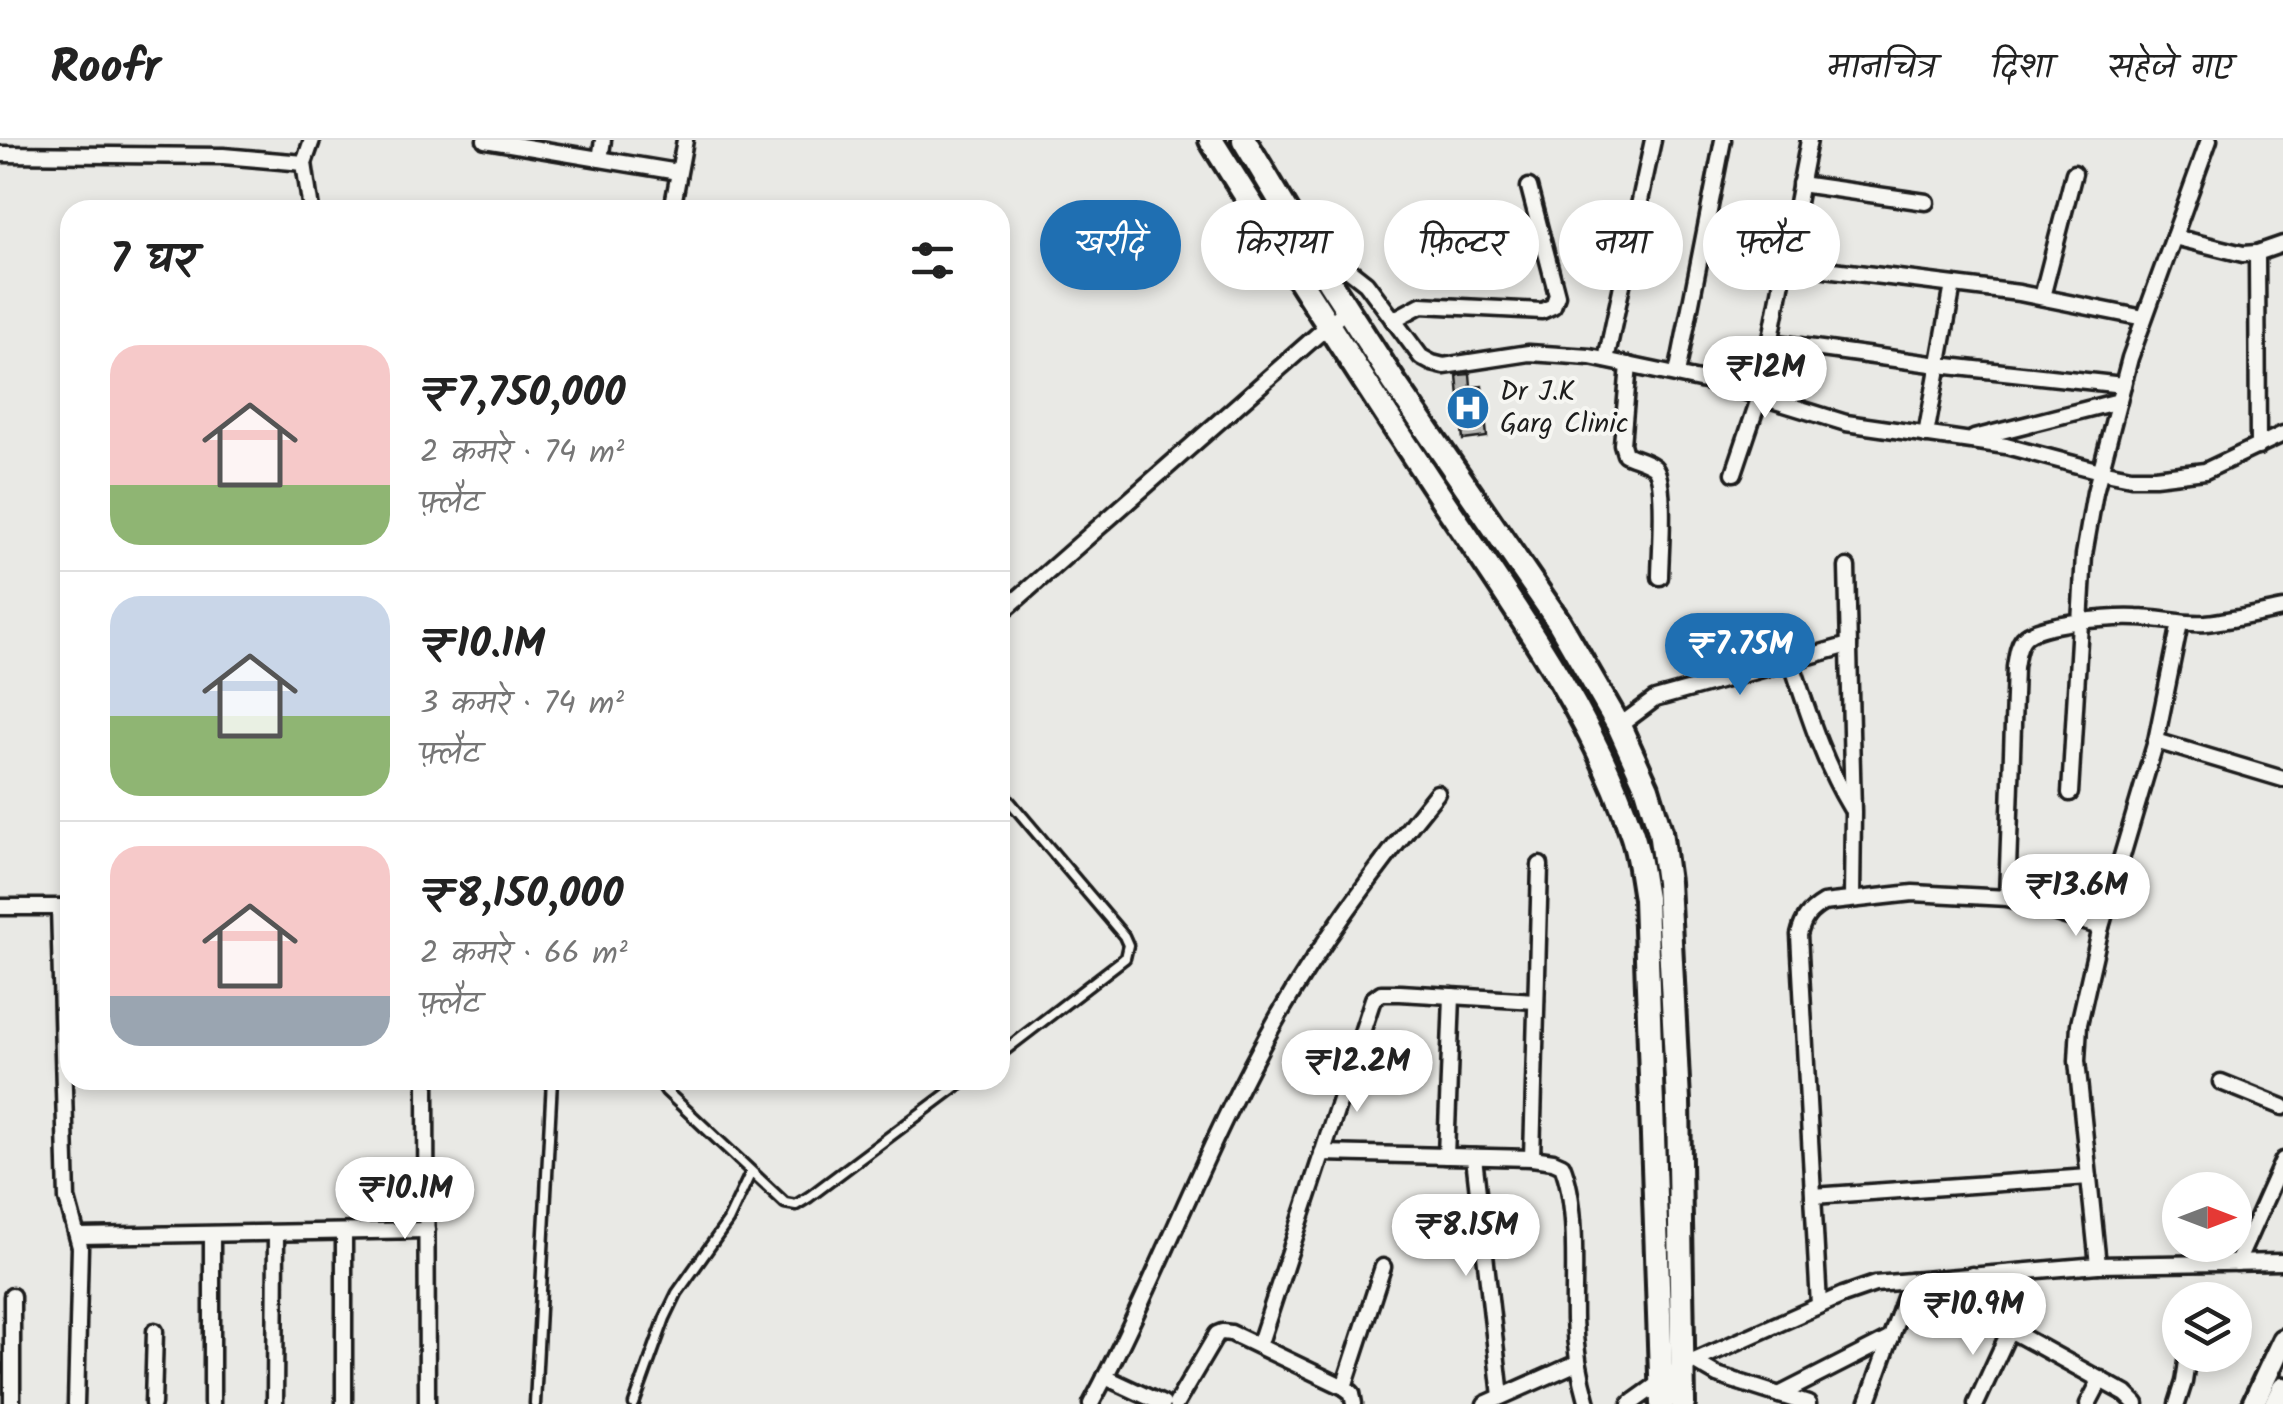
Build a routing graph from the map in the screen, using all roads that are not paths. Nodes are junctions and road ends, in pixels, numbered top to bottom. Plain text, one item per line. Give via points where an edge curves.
1 (485, 140) edge
2 (603, 140) edge
3 (685, 140) edge
4 (1211, 140) edge
5 (1244, 140) edge
6 (1653, 140) edge
7 (1723, 140) edge
8 (1809, 140) edge
9 (2209, 140) edge
10 (513, 142) edge
11 (308, 152) edge
12 (0, 154) edge
13 (600, 159) junction
14 (678, 172) junction
15 (2074, 173) dead end
16 (1800, 184) junction
17 (1529, 187) dead end
18 (310, 200) edge
19 (674, 200) edge
20 (1280, 200) edge
21 (1797, 200) edge
22 (1926, 202) dead end
23 (2174, 236) junction
24 (2283, 244) edge
25 (2257, 252) junction
26 (1840, 271) edge
27 (1364, 281) edge
28 (1952, 285) junction
29 (1335, 290) edge
30 (1780, 290) edge
31 (2042, 297) junction
32 (1347, 310) junction
33 (2144, 318) junction
34 (1393, 320) junction
35 (1327, 325) junction
36 (1770, 342) junction
37 (1606, 360) junction
38 (1629, 364) junction
39 (1939, 365) junction
40 (1677, 374) junction
41 (2123, 385) junction
42 (1760, 396) junction
43 (2118, 401) junction
44 (2283, 434) edge
45 (1926, 435) junction
46 (1964, 440) junction
47 (2258, 446) junction
48 (2100, 471) junction
49 (1734, 473) dead end
50 (1847, 567) dead end
51 (1660, 577) dead end
52 (1010, 605) edge
53 (2283, 609) edge
54 (2079, 621) junction
55 (2180, 624) junction
56 (1848, 645) junction
57 (1791, 661) junction
58 (1615, 719) junction
59 (2156, 740) junction
60 (2283, 779) edge
61 (1438, 793) dead end
62 (2070, 793) dead end
63 (1010, 802) edge
64 (1853, 812) junction
65 (1540, 865) dead end
66 (1852, 898) junction
67 (2007, 898) junction
68 (60, 907) edge
69 (0, 908) edge
70 (2101, 926) junction
71 (1452, 996) junction
72 (1536, 1000) junction
73 (1010, 1046) edge
74 (2221, 1082) dead end
75 (66, 1090) edge
76 (426, 1090) edge
77 (551, 1090) edge
78 (665, 1090) edge
79 (952, 1090) edge
80 (2283, 1107) edge
81 (1322, 1153) junction
82 (1446, 1156) junction
83 (1474, 1156) junction
84 (1532, 1158) junction
85 (2283, 1160) edge
86 (752, 1172) junction
87 (2089, 1177) junction
88 (1812, 1196) junction
89 (2252, 1229) edge
90 (426, 1230) junction
91 (344, 1232) junction
92 (276, 1234) junction
93 (212, 1235) junction
94 (79, 1236) junction
95 (2237, 1262) edge
96 (2252, 1262) edge
97 (2283, 1262) edge
98 (2098, 1264) junction
99 (1382, 1267) dead end
100 (1972, 1275) junction
101 (1911, 1281) junction
102 (12, 1296) dead end
103 (1819, 1305) junction
104 (2010, 1330) junction
105 (155, 1331) dead end
106 (1890, 1338) junction
107 (2283, 1340) edge
108 (1259, 1346) junction
109 (1577, 1363) junction
110 (1688, 1364) junction
111 (2185, 1372) edge
112 (1105, 1377) junction
113 (2100, 1380) junction
114 (1344, 1387) junction
115 (2283, 1388) edge
116 (1661, 1392) edge
117 (1779, 1395) junction
118 (1501, 1396) junction
119 (12, 1404) edge
120 (76, 1404) edge
121 (154, 1404) edge
122 (212, 1404) edge
123 (275, 1404) edge
124 (344, 1404) edge
125 (427, 1404) edge
126 (535, 1404) edge
127 (634, 1404) edge
128 (1090, 1404) edge
129 (1163, 1404) edge
130 (1176, 1404) edge
131 (1354, 1404) edge
132 (1485, 1404) edge
133 (1588, 1404) edge
134 (1630, 1404) edge
135 (1683, 1404) edge
136 (1808, 1404) edge
137 (1867, 1404) edge
138 (1976, 1404) edge
139 (2088, 1404) edge
140 (2136, 1404) edge
141 (2177, 1404) edge
142 (2253, 1404) edge
143 (2275, 1404) edge

1 - 10 street
2 - 13 street
3 - 14 street
4 - 35 main road
5 - 20 main road
6 - 37 street
7 - 40 street
8 - 16 street
9 - 23 street
10 - 13 street
11 - 12 street
11 - 18 street
13 - 14 street
14 - 19 street
15 - 31 street
16 - 21 street
16 - 22 street
17 - 34 street via 1558,296 1553,306 1421,306
23 - 25 street
23 - 33 street
24 - 25 street
25 - 47 street
26 - 28 street
27 - 34 street
28 - 31 street
28 - 39 street
29 - 32 main road
30 - 36 street
31 - 33 street
32 - 35 street
32 - 58 main road via 1559,622
33 - 41 street
34 - 37 street via 1432,364 1529,354
35 - 52 street
35 - 116 main road via 1531,634 1606,767 1633,834 1645,898
36 - 39 street
36 - 42 street
37 - 38 street
38 - 40 street
38 - 51 street via 1622,444 1625,454 1658,472
39 - 41 street
39 - 45 street
40 - 42 street
41 - 43 street
42 - 45 street via 1846,424
42 - 49 street
43 - 46 street
43 - 48 street
44 - 47 street
45 - 46 street
46 - 48 street
47 - 48 street via 2195,473
48 - 54 street
50 - 56 street
53 - 55 street
54 - 55 street
54 - 62 street
54 - 67 street via 2033,630 2018,649
55 - 59 street
56 - 57 street
56 - 64 street
57 - 58 street via 1654,699
57 - 64 street via 1822,752
58 - 110 main road via 1660,831 1667,882
59 - 60 street
59 - 70 street
61 - 112 street via 1337,922 1278,1016
63 - 73 lane via 1128,945 1125,958
64 - 66 street
65 - 72 street
66 - 67 street
66 - 88 street via 1812,910 1799,936
67 - 70 street
68 - 69 street
70 - 87 street via 2077,1061
71 - 72 street
71 - 81 street via 1373,998
71 - 82 street
72 - 84 street
74 - 80 street
75 - 94 street via 67,1199
76 - 90 street
77 - 126 lane
78 - 86 lane
79 - 86 lane via 796,1205
81 - 82 street
81 - 108 street
82 - 83 street
83 - 84 street
83 - 118 street
84 - 109 street via 1562,1166 1567,1178
85 - 89 street
86 - 127 lane via 728,1221 677,1292
87 - 88 street
87 - 98 street
88 - 103 street
90 - 91 street
90 - 125 street
91 - 92 street
91 - 124 street
92 - 93 street
92 - 123 street
93 - 94 street
93 - 122 street
94 - 120 street
95 - 98 street
96 - 97 street
98 - 100 street
99 - 114 street
100 - 101 street
100 - 104 street
101 - 103 street via 1876,1284
101 - 106 street
102 - 119 street
103 - 110 street
104 - 113 street
104 - 138 street
105 - 121 street
106 - 117 street
106 - 137 street
107 - 142 main road
108 - 114 street
108 - 130 street via 1216,1334
109 - 118 street
109 - 133 street
110 - 116 street
110 - 117 street
110 - 135 main road
111 - 141 street
112 - 128 street
112 - 129 street
113 - 139 street
113 - 140 street
114 - 131 street
115 - 143 main road
116 - 134 street
117 - 136 street
118 - 132 street

